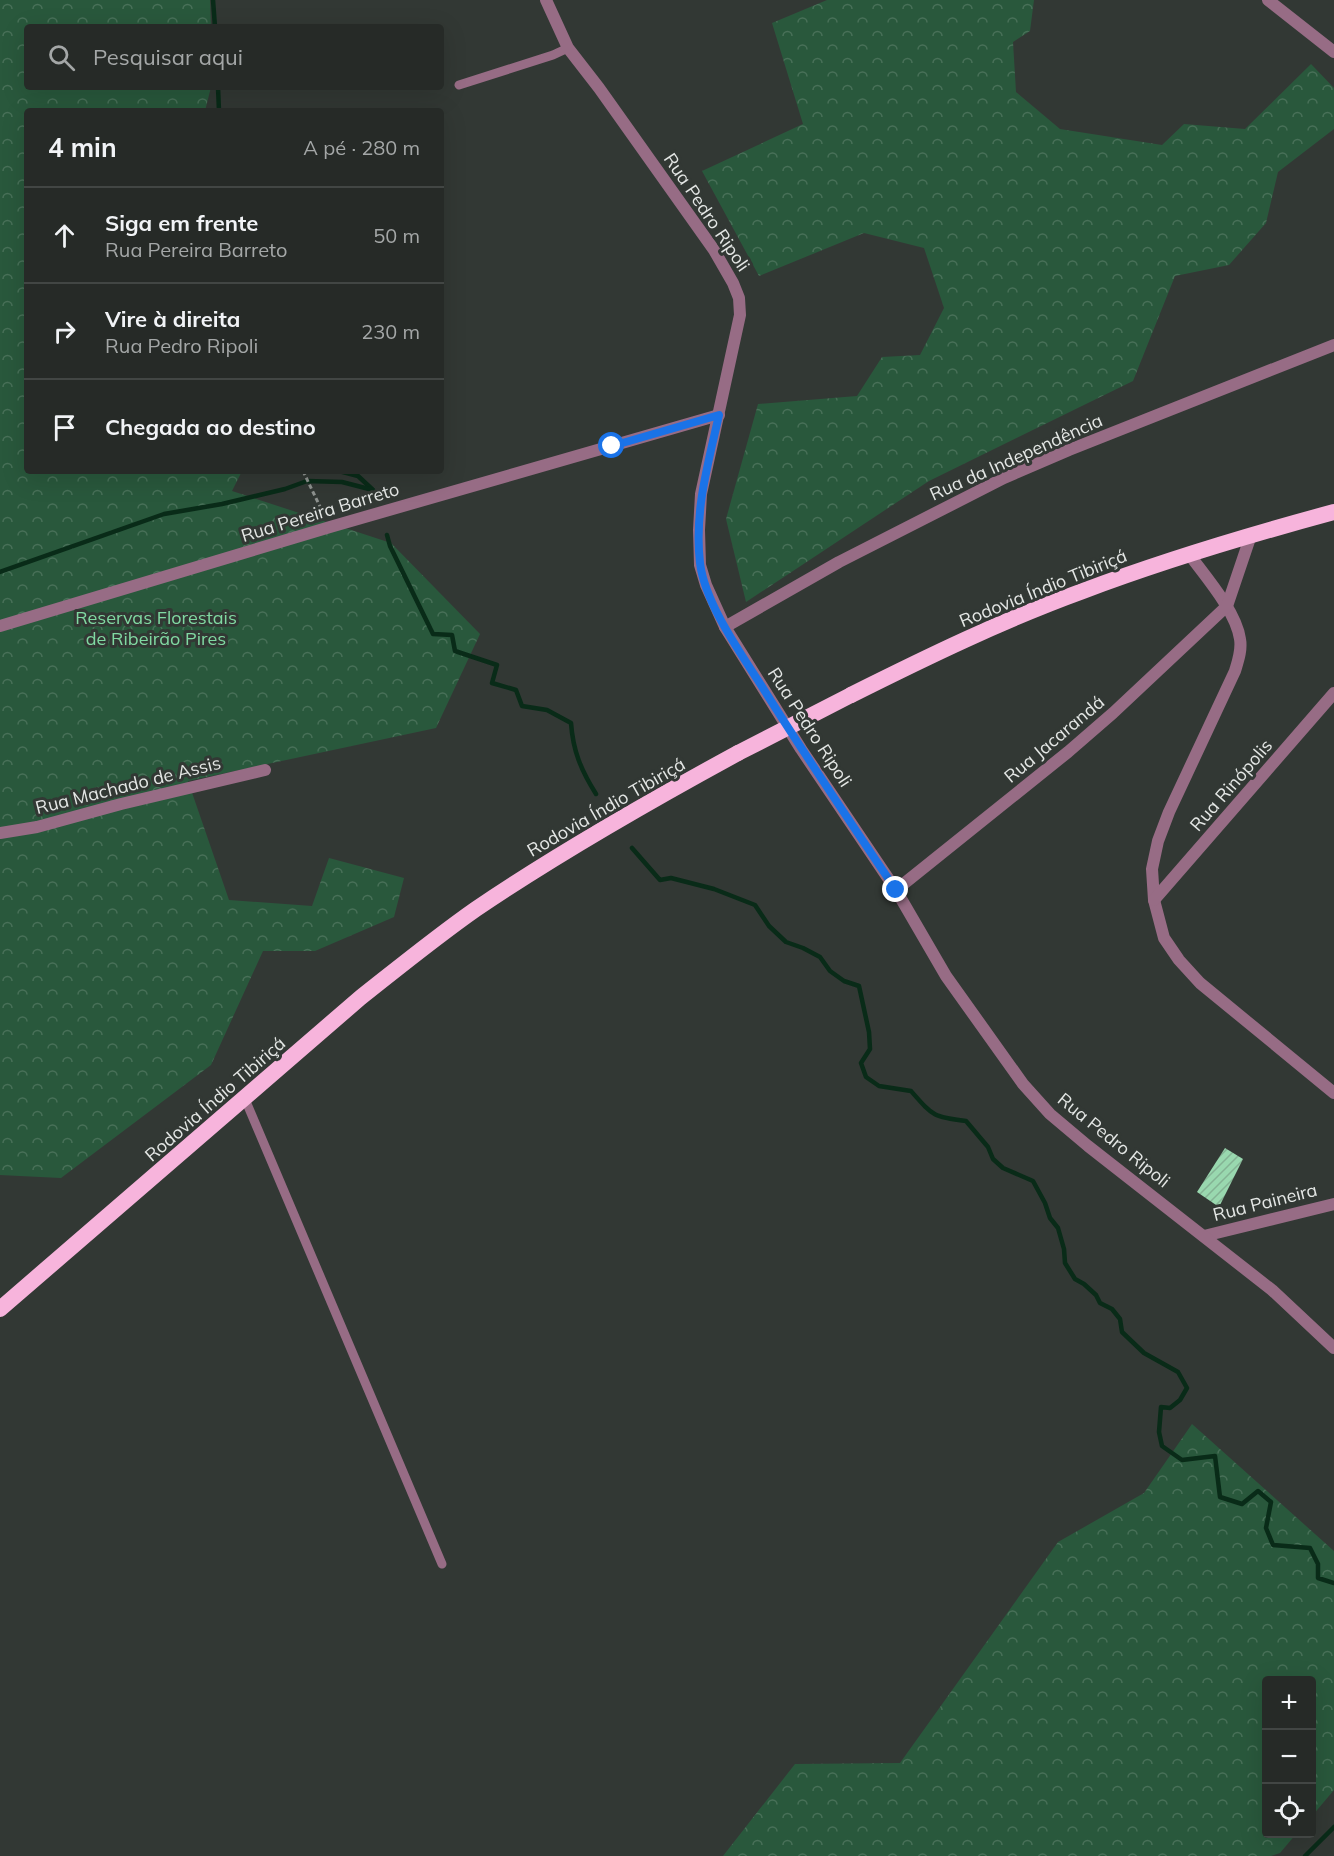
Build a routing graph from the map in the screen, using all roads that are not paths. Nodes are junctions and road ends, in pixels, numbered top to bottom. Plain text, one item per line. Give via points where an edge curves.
1 (546, 0) edge
2 (1268, 0) edge
3 (568, 48) junction
4 (1334, 52) edge
5 (459, 85) dead end
6 (1334, 345) edge
7 (719, 415) junction
8 (1334, 512) edge
9 (1251, 535) junction
10 (1189, 554) junction
11 (1227, 606) junction
12 (0, 626) edge
13 (725, 627) junction
14 (1334, 693) edge
15 (265, 770) dead end
16 (0, 833) edge
17 (896, 890) junction
18 (1154, 900) junction
19 (1334, 1093) edge
20 (245, 1099) junction
21 (1334, 1204) edge
22 (1204, 1236) junction
23 (0, 1309) edge
24 (1334, 1348) edge
25 (442, 1564) dead end

1 - 3 street, Rua Pedro Ripoli
2 - 4 street
3 - 5 lane
3 - 7 street, Rua Pedro Ripoli via 733,283 740,315
6 - 13 street, Rua da Independência via 1004,478 839,562
7 - 12 street, Rua Pereira Barreto
7 - 13 street, Rua Pedro Ripoli via 701,494 699,531 700,565
8 - 9 highway, Rodovia Índio Tibiriçá
9 - 10 highway, Rodovia Índio Tibiriçá
9 - 11 street
10 - 11 street
10 - 20 highway, Rodovia Índio Tibiriçá, bridge via 1081,591 936,652 620,818 475,910 360,998
11 - 17 street, Rua Jacarandá via 1068,752
11 - 18 street via 1240,637 1238,661 1158,841 1152,868
13 - 17 street, Rua Pedro Ripoli
14 - 18 street, Rua Rinópolis
15 - 16 street, Rua Machado de Assis
17 - 22 street, Rua Pedro Ripoli via 946,976 1023,1084 1050,1114 1088,1146
18 - 19 street via 1164,938 1200,983
20 - 23 highway, Rodovia Índio Tibiriçá
20 - 25 lane
21 - 22 street, Rua Paineira
22 - 24 street, Rua Pedro Ripoli via 1272,1290

